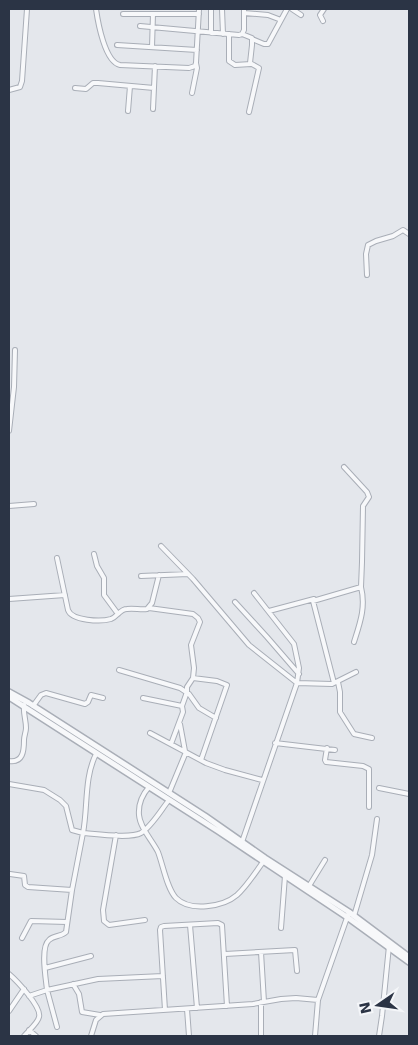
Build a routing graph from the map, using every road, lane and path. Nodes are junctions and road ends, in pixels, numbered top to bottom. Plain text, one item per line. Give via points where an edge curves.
1 (27, 9) edge
2 (96, 9) edge
3 (146, 9) edge
4 (199, 9) edge
5 (211, 9) edge
6 (222, 9) edge
7 (287, 9) edge
8 (292, 9) edge
9 (324, 9) edge
10 (244, 11) edge
11 (123, 14) dead end
12 (145, 14) junction
13 (153, 14) junction
14 (199, 14) junction
15 (302, 15) dead end
16 (281, 20) junction
17 (323, 21) dead end
18 (140, 26) dead end
19 (152, 28) junction
20 (198, 32) junction
21 (211, 33) junction
22 (223, 34) junction
23 (229, 34) junction
24 (242, 34) junction
25 (252, 39) junction
26 (117, 45) dead end
27 (152, 48) junction
28 (197, 50) junction
29 (196, 63) junction
30 (251, 64) junction
31 (155, 66) junction
32 (130, 86) junction
33 (75, 88) dead end
34 (154, 88) junction
35 (9, 90) edge
36 (192, 93) dead end
37 (152, 109) dead end
38 (128, 111) dead end
39 (249, 112) dead end
40 (409, 234) edge
41 (367, 275) dead end
42 (15, 350) dead end
43 (9, 431) edge
44 (344, 467) dead end
45 (34, 504) dead end
46 (9, 506) edge
47 (160, 546) dead end
48 (94, 554) dead end
49 (57, 558) dead end
50 (188, 574) junction
51 (159, 575) junction
52 (141, 576) dead end
53 (360, 587) junction
54 (254, 594) dead end
55 (65, 595) junction
56 (9, 599) edge
57 (314, 599) junction
58 (235, 602) dead end
59 (149, 608) junction
60 (269, 611) junction
61 (118, 614) junction
62 (354, 642) dead end
63 (119, 670) dead end
64 (356, 672) dead end
65 (298, 674) junction
66 (193, 678) junction
67 (297, 683) junction
68 (336, 683) junction
69 (9, 692) edge
70 (187, 692) junction
71 (9, 697) edge
72 (103, 698) dead end
73 (143, 698) dead end
74 (24, 705) junction
75 (33, 706) junction
76 (182, 706) junction
77 (216, 718) junction
78 (179, 722) junction
79 (150, 734) dead end
80 (372, 738) dead end
81 (275, 743) junction
82 (171, 744) junction
83 (327, 748) junction
84 (335, 750) dead end
85 (186, 752) junction
86 (96, 754) junction
87 (201, 760) junction
88 (9, 761) edge
89 (262, 780) junction
90 (9, 784) edge
91 (149, 787) junction
92 (379, 788) dead end
93 (169, 794) junction
94 (409, 794) edge
95 (170, 800) junction
96 (369, 807) dead end
97 (377, 819) dead end
98 (145, 830) junction
99 (83, 833) junction
100 (116, 835) junction
101 (242, 842) junction
102 (325, 860) dead end
103 (263, 862) junction
104 (10, 875) edge
105 (285, 876) junction
106 (309, 886) junction
107 (72, 890) junction
108 (350, 915) junction
109 (145, 920) dead end
110 (67, 922) junction
111 (190, 925) junction
112 (281, 928) dead end
113 (22, 938) dead end
114 (389, 946) junction
115 (261, 952) junction
116 (225, 954) junction
117 (92, 956) dead end
118 (409, 958) edge
119 (409, 962) edge
120 (45, 968) junction
121 (297, 971) dead end
122 (9, 974) edge
123 (163, 976) junction
124 (73, 984) junction
125 (24, 989) junction
126 (47, 990) junction
127 (29, 996) junction
128 (318, 1000) junction
129 (263, 1002) junction
130 (227, 1006) junction
131 (197, 1008) junction
132 (187, 1009) junction
133 (165, 1010) junction
134 (9, 1011) edge
135 (100, 1015) junction
136 (57, 1027) dead end
137 (29, 1030) junction
138 (93, 1035) edge
139 (24, 1036) edge
140 (36, 1036) edge
141 (189, 1036) edge
142 (261, 1036) edge
143 (315, 1036) edge
144 (379, 1036) edge

1 - 35 street via 22,81 20,87
2 - 31 street via 100,30 114,62
3 - 12 street
4 - 14 street
5 - 21 street
6 - 22 street
7 - 16 street
8 - 15 street
9 - 17 street via 320,14
10 - 16 street
10 - 24 street
11 - 12 street
12 - 13 street
13 - 14 street
13 - 19 street
14 - 20 street
16 - 25 street via 268,44
18 - 19 street
19 - 20 street
19 - 27 street
20 - 21 street
20 - 28 street
21 - 22 street
22 - 23 street
23 - 24 street
23 - 30 street via 229,61 235,65
24 - 25 street
25 - 30 street
26 - 27 street
27 - 28 street
28 - 29 street
29 - 31 street via 189,68
29 - 36 street
30 - 39 street via 258,68
31 - 34 street
32 - 33 street via 95,83 87,89
32 - 34 street
32 - 38 street
34 - 37 street
40 - 41 street via 404,230 369,244 366,251
42 - 43 street
44 - 53 street via 369,496 362,506
45 - 46 street
47 - 50 street
48 - 61 street via 104,578 104,595
49 - 55 street
50 - 51 street
50 - 67 street via 250,645
51 - 52 street
51 - 59 street
53 - 57 street
53 - 62 street via 363,612
54 - 60 street
55 - 56 street
55 - 61 street via 69,614 74,617 100,620
57 - 60 street
57 - 68 street
58 - 65 street
59 - 61 street via 125,609
59 - 66 street via 193,614 198,618 200,622 191,645
60 - 65 street via 294,644
63 - 70 street
64 - 68 street
65 - 67 street
66 - 70 street
66 - 77 street via 217,681 227,686
67 - 68 street
67 - 81 street
68 - 80 street via 341,713 354,734
69 - 75 street
70 - 76 street
70 - 77 street via 199,708
71 - 74 street
72 - 75 street via 91,695 85,704 46,692
73 - 76 street
74 - 86 street
74 - 88 street via 25,750 18,760
75 - 93 street
76 - 78 street
77 - 87 street
78 - 82 street
78 - 85 street
79 - 82 street
81 - 83 street
81 - 89 street
82 - 85 street
83 - 84 street
83 - 96 street via 326,762 369,769
85 - 87 street
85 - 93 street
86 - 91 street
86 - 99 street via 88,779
87 - 89 street
89 - 101 street
90 - 99 street via 49,792 64,803 72,830
91 - 95 street
91 - 98 street via 141,797 139,808
92 - 94 street
93 - 101 street
95 - 98 street
95 - 103 street
97 - 108 street via 372,855
98 - 100 street via 135,835
98 - 103 street via 157,850 172,892 184,904 193,906 232,899
99 - 100 street
99 - 107 street
100 - 109 street via 103,910 104,921 109,925
101 - 106 street
102 - 106 street
103 - 105 street
104 - 107 street via 24,876 28,887
105 - 108 street
105 - 112 street
106 - 108 street
107 - 110 street
108 - 114 street
108 - 118 street
108 - 128 street
110 - 113 street via 30,921
110 - 120 street via 65,934 47,941
111 - 116 street via 222,925
111 - 123 street via 160,928
111 - 131 street
114 - 119 street
114 - 144 street
115 - 116 street
115 - 121 street via 294,950
115 - 129 street
116 - 130 street
117 - 120 street
120 - 126 street
122 - 125 street
123 - 124 street via 98,979
123 - 133 street
124 - 126 street
124 - 135 street via 79,994 82,1012
125 - 127 street
125 - 134 street
126 - 127 street
126 - 136 street
127 - 137 street via 40,1015
128 - 129 street via 296,998
128 - 143 street
129 - 130 street
129 - 142 street
130 - 131 street
131 - 132 street
132 - 133 street
132 - 141 street
133 - 135 street
135 - 138 street
137 - 139 street
137 - 140 street

